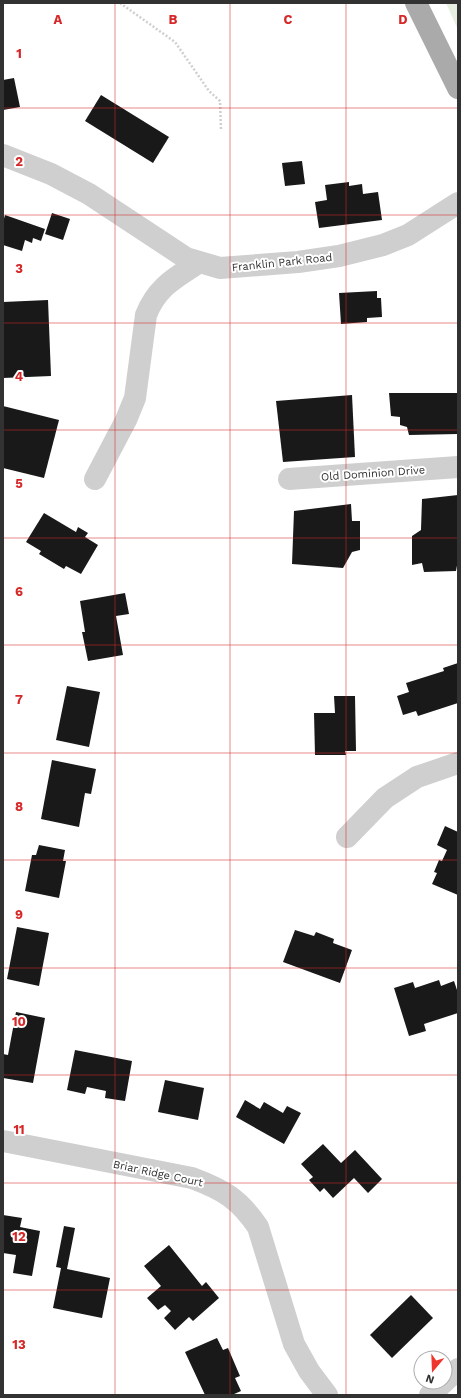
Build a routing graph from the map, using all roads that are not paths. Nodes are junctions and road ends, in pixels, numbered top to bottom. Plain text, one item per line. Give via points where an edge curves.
1 (416, 3) edge
2 (458, 88) edge
3 (3, 155) edge
4 (458, 203) edge
5 (198, 263) junction
6 (458, 467) edge
7 (95, 478) dead end
8 (289, 479) dead end
9 (458, 763) edge
10 (347, 837) dead end
11 (3, 1141) edge
12 (327, 1395) edge

1 - 2 main road
3 - 5 street, Franklin Park Road via 51,174 89,194 170,249
4 - 5 street, Franklin Park Road via 408,235 383,246 339,256 241,268 220,268
5 - 7 street via 158,291 150,304 146,315 135,398
6 - 8 street, Old Dominion Drive
9 - 10 street via 417,778 385,798
11 - 12 street, Briar Ridge Court via 192,1178 233,1197 258,1227 294,1344 308,1371

